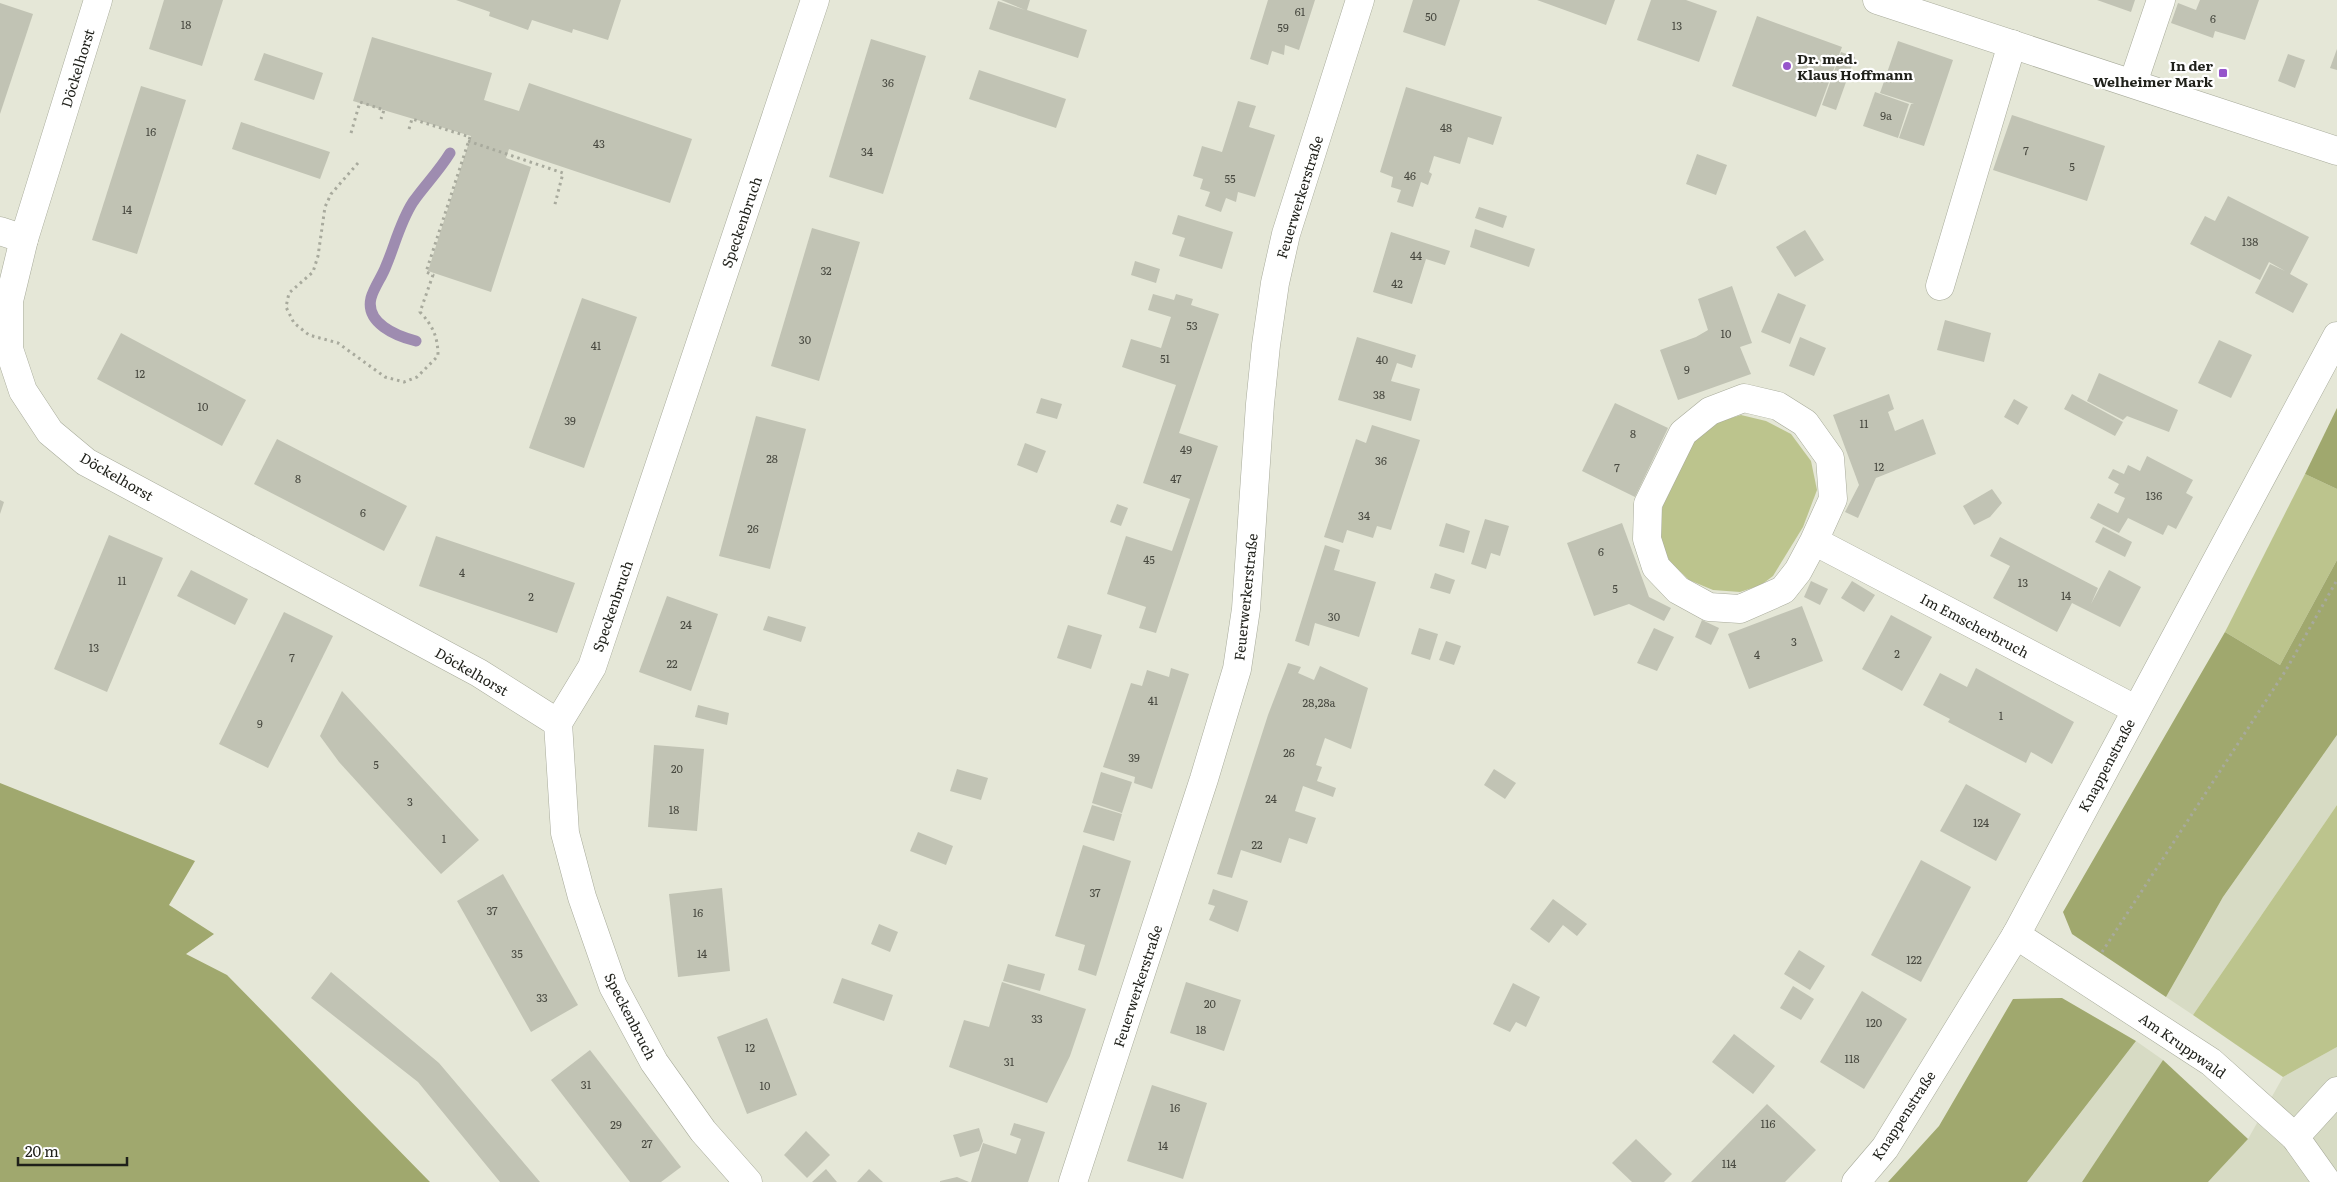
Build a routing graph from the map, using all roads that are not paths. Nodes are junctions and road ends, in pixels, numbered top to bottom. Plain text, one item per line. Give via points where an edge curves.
1 (98, 0) edge
2 (815, 0) edge
3 (1360, 0) edge
4 (1877, 0) edge
5 (2160, 0) edge
6 (2012, 44) junction
7 (2133, 83) junction
8 (2337, 151) edge
9 (12, 235) edge
10 (1940, 286) dead end
11 (2337, 336) edge
12 (1814, 541) junction
13 (2135, 709) junction
14 (558, 723) junction
15 (2016, 935) junction
16 (2337, 1091) edge
17 (2296, 1137) junction
18 (748, 1182) edge
19 (1073, 1182) edge
20 (1856, 1182) edge
21 (2327, 1182) edge

1 - 9 street, Döckelhorst
2 - 14 street, Speckenbruch via 592,667
3 - 19 street, Feuerwerkerstraße via 1286,234 1275,283 1260,404 1246,609 1237,670
4 - 6 street
5 - 7 street
6 - 7 street
6 - 10 street
7 - 8 street
9 - 14 street, Döckelhorst via 9,348 23,391 50,432 86,462 479,673
11 - 13 street, Knappenstraße
12 - 12 street via 1833,499 1830,458 1805,422 1778,406 1744,398 1710,411 1683,433 1648,504 1647,539 1656,567 1678,590 1709,606 1740,610 1783,590 1798,571
12 - 13 street, Im Emscherbruch
13 - 15 street, Knappenstraße
14 - 18 street, Speckenbruch via 565,833 582,897 613,986 654,1062 703,1131
15 - 17 street, Am Kruppwald via 2211,1062
15 - 20 street, Knappenstraße via 1885,1148
16 - 17 street
17 - 21 street, Am Kruppwald

